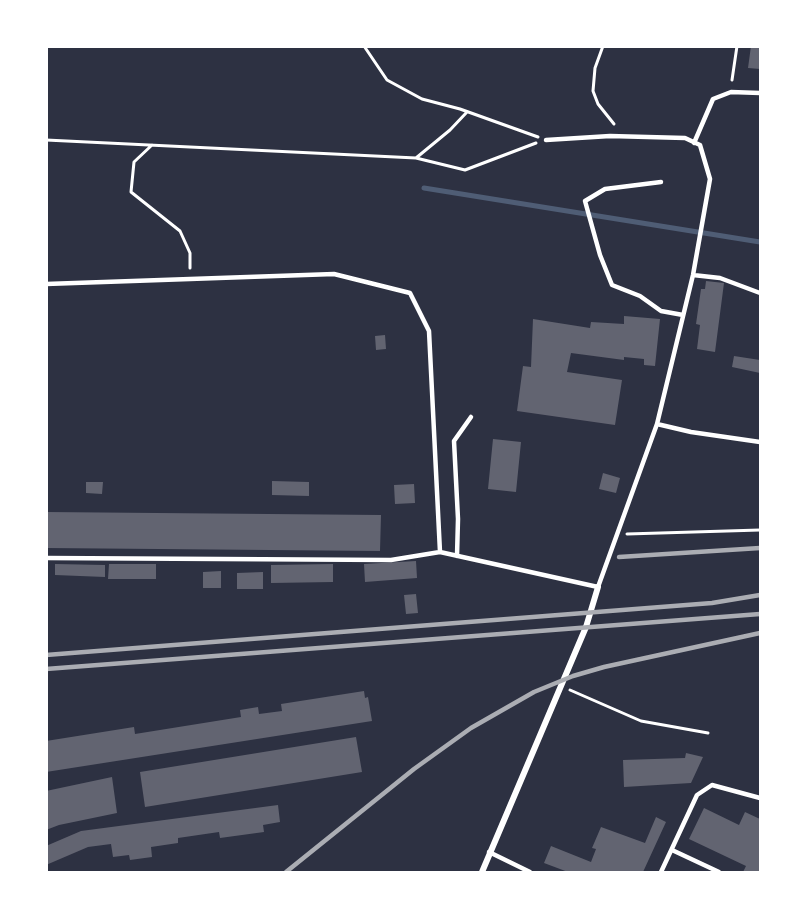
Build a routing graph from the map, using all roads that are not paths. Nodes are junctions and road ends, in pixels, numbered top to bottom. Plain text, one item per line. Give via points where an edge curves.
1 (760, 93) edge
2 (546, 140) road end
3 (694, 143) junction
4 (661, 182) dead end
5 (693, 276) junction
6 (46, 284) edge
7 (760, 293) edge
8 (683, 315) junction
9 (471, 417) dead end
10 (657, 424) junction
11 (760, 442) edge
12 (440, 552) junction
13 (457, 556) junction
14 (46, 558) edge
15 (598, 587) junction
16 (760, 798) edge
17 (672, 850) junction
18 (489, 852) junction
19 (482, 873) edge
20 (530, 873) edge
21 (661, 873) edge
22 (719, 873) edge

1 - 3 lane via 731,92 713,99
2 - 3 lane via 619,136 685,138
3 - 5 lane via 700,146 710,179
4 - 8 lane via 605,189 585,201 612,285 640,296 661,311
5 - 7 lane via 720,278
5 - 8 lane
6 - 12 lane via 334,274 410,293 429,331
8 - 10 lane
9 - 13 lane via 454,441
10 - 11 lane
10 - 15 lane
12 - 13 lane
12 - 14 lane via 391,560
13 - 15 lane
15 - 18 street via 592,612
16 - 17 lane via 712,785 697,795
17 - 21 lane
17 - 22 lane
18 - 19 street
18 - 20 lane

